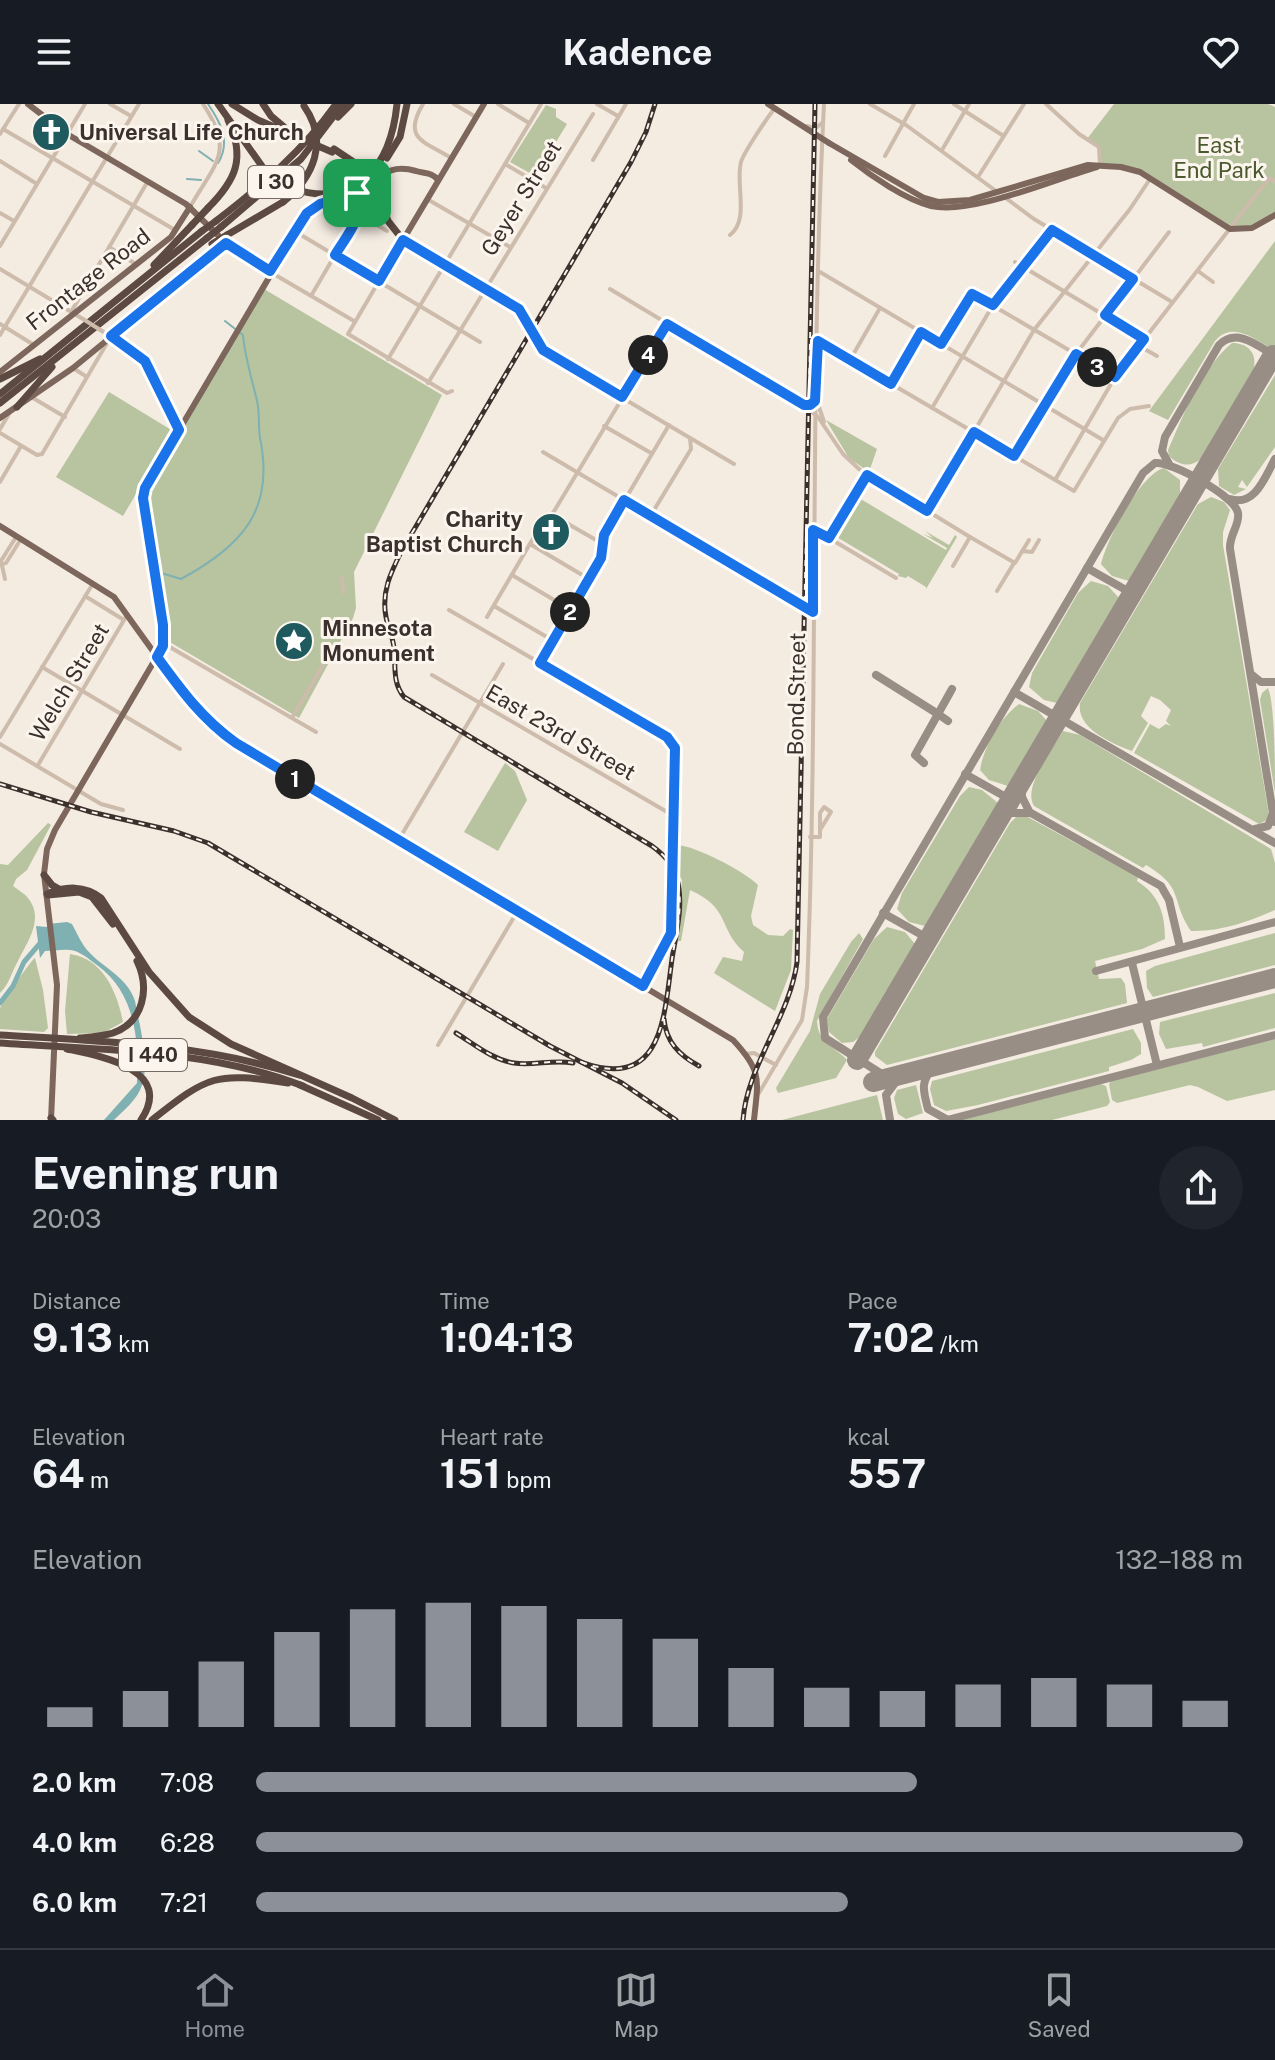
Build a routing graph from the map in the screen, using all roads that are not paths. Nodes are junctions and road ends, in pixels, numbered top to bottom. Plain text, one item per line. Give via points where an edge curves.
1 (19, 104) edge
2 (28, 104) edge
3 (85, 104) edge
4 (110, 104) edge
5 (139, 104) edge
6 (203, 104) edge
7 (218, 104) edge
8 (232, 104) edge
9 (263, 104) edge
10 (335, 104) edge
11 (343, 104) edge
12 (351, 104) edge
13 (397, 104) edge
14 (407, 104) edge
15 (423, 104) edge
16 (454, 104) edge
17 (484, 104) edge
18 (498, 104) edge
19 (541, 104) edge
20 (597, 104) edge
21 (626, 104) edge
22 (824, 104) edge
23 (870, 104) edge
24 (914, 104) edge
25 (954, 104) edge
26 (969, 104) edge
27 (1024, 104) edge
28 (1046, 104) edge
29 (303, 105) edge
30 (771, 106) edge
31 (966, 111) junction
32 (593, 114) dead end
33 (131, 116) junction
34 (618, 116) junction
35 (476, 117) junction
36 (823, 119) junction
37 (228, 120) junction
38 (529, 123) junction
39 (800, 123) junction
40 (903, 123) junction
41 (323, 126) junction
42 (1, 131) edge
43 (67, 134) junction
44 (296, 134) junction
45 (1003, 136) junction
46 (823, 137) junction
47 (942, 150) junction
48 (885, 156) dead end
49 (107, 157) junction
50 (822, 157) junction
51 (52, 159) junction
52 (381, 160) junction
53 (593, 160) dead end
54 (0, 161) edge
55 (450, 161) junction
56 (505, 164) junction
57 (1100, 166) junction
58 (438, 176) junction
59 (978, 177) junction
60 (1150, 179) junction
61 (148, 181) junction
62 (91, 182) junction
63 (1275, 182) edge
64 (37, 184) junction
65 (546, 188) junction
66 (357, 193) junction
67 (1000, 194) junction
68 (427, 199) junction
69 (133, 206) junction
70 (190, 207) junction
71 (0, 213) edge
72 (359, 214) junction
73 (1275, 215) edge
74 (14, 221) junction
75 (469, 224) junction
76 (1230, 229) junction
77 (175, 230) junction
78 (1052, 230) junction
79 (294, 231) junction
80 (408, 231) junction
81 (391, 232) junction
82 (1169, 232) dead end
83 (730, 235) dead end
84 (207, 238) junction
85 (227, 239) junction
86 (403, 240) junction
87 (0, 246) edge
88 (109, 247) junction
89 (510, 247) junction
90 (335, 255) junction
91 (1094, 255) junction
92 (1015, 262) dead end
93 (444, 264) junction
94 (137, 265) junction
95 (1023, 267) junction
96 (0, 269) edge
97 (270, 271) junction
98 (1198, 271) junction
99 (820, 272) junction
100 (1133, 279) junction
101 (379, 281) junction
102 (1213, 282) dead end
103 (29, 287) junction
104 (484, 288) junction
105 (610, 289) dead end
106 (127, 292) junction
107 (1065, 292) junction
108 (81, 293) junction
109 (311, 296) junction
110 (92, 300) junction
111 (1173, 303) junction
112 (419, 305) junction
113 (993, 305) junction
114 (880, 308) junction
115 (72, 313) junction
116 (1105, 315) junction
117 (355, 322) junction
118 (667, 324) junction
119 (2, 325) edge
120 (460, 330) junction
121 (1034, 330) junction
122 (921, 332) junction
123 (0, 335) edge
124 (111, 336) junction
125 (1144, 339) junction
126 (818, 341) junction
127 (480, 342) dead end
128 (941, 344) junction
129 (34, 345) junction
130 (1139, 346) junction
131 (59, 353) junction
132 (1076, 354) junction
133 (1157, 356) dead end
134 (962, 357) junction
135 (388, 359) junction
136 (850, 360) junction
137 (73, 368) junction
138 (0, 372) edge
139 (87, 377) junction
140 (1115, 377) junction
141 (0, 379) edge
142 (1004, 381) junction
143 (428, 383) junction
144 (891, 384) junction
145 (452, 391) dead end
146 (0, 394) edge
147 (816, 394) junction
148 (622, 397) junction
149 (33, 398) junction
150 (0, 403) edge
151 (800, 403) junction
152 (1045, 405) junction
153 (1149, 406) dead end
154 (932, 408) junction
155 (14, 410) junction
156 (816, 414) junction
157 (65, 417) junction
158 (0, 418) edge
159 (669, 425) junction
160 (604, 426) junction
161 (826, 427) junction
162 (1085, 429) junction
163 (179, 430) junction
164 (0, 431) edge
165 (815, 432) junction
166 (974, 432) junction
167 (690, 438) junction
168 (1103, 440) junction
169 (20, 445) junction
170 (543, 452) dead end
171 (652, 454) junction
172 (1014, 456) junction
173 (734, 464) dead end
174 (577, 472) junction
175 (867, 475) junction
176 (1055, 480) junction
177 (0, 482) edge
178 (624, 500) junction
179 (927, 511) junction
180 (553, 513) junction
181 (651, 515) junction
182 (0, 526) edge
183 (813, 530) junction
184 (970, 537) junction
185 (19, 538) junction
186 (829, 538) junction
187 (530, 544) junction
188 (603, 544) junction
189 (1023, 550) junction
190 (1014, 563) junction
191 (0, 565) edge
192 (953, 566) dead end
193 (512, 575) junction
194 (342, 578) dead end
195 (896, 578) dead end
196 (5, 579) dead end
197 (589, 579) junction
198 (94, 583) junction
199 (997, 591) dead end
200 (343, 592) dead end
201 (85, 596) junction
202 (494, 606) junction
203 (449, 610) dead end
204 (571, 610) junction
205 (813, 612) junction
206 (487, 617) dead end
207 (126, 618) junction
208 (163, 638) junction
209 (552, 640) junction
210 (157, 657) junction
211 (325, 661) dead end
212 (540, 663) junction
213 (503, 664) dead end
214 (42, 667) junction
215 (432, 675) dead end
216 (82, 691) junction
217 (479, 702) junction
218 (122, 716) junction
219 (292, 718) junction
220 (316, 732) dead end
221 (0, 737) edge
222 (0, 744) edge
223 (180, 749) dead end
224 (38, 765) junction
225 (78, 791) junction
226 (123, 810) dead end
227 (674, 816) junction
228 (820, 830) junction
229 (810, 837) junction
230 (398, 841) junction
231 (44, 875) junction
232 (87, 891) junction
233 (60, 892) junction
234 (47, 894) junction
235 (50, 909) junction
236 (517, 912) junction
237 (643, 986) junction
238 (0, 1035) edge
239 (0, 1043) edge
240 (62, 1043) junction
241 (438, 1045) dead end
242 (745, 1054) junction
243 (776, 1065) junction
244 (299, 1075) junction
245 (303, 1086) junction
246 (757, 1093) junction
247 (52, 1119) edge
248 (141, 1120) edge
249 (152, 1120) edge
250 (378, 1120) edge
251 (395, 1120) edge
252 (754, 1120) edge

1 - 42 street
2 - 43 main road
3 - 43 street
4 - 33 street
5 - 33 street
6 - 70 street via 218,128 221,145
7 - 37 highway
8 - 44 highway
9 - 44 highway
10 - 41 highway, I 30
11 - 41 highway, I 30
12 - 41 highway
13 - 52 highway via 393,136
14 - 52 highway via 400,137
15 - 55 street via 413,129
16 - 35 street
17 - 35 main road
18 - 38 street
19 - 38 street
20 - 34 street
21 - 34 street
22 - 36 street
23 - 40 street
24 - 40 street
25 - 31 street
26 - 31 street
27 - 45 street
28 - 57 street via 1099,147
29 - 85 highway, bridge via 317,133 317,151 303,183
30 - 39 main road
30 - 83 street via 741,163 739,222
31 - 45 street
31 - 47 street
32 - 65 street, Geyer Street
33 - 49 street
34 - 53 street
35 - 55 main road
36 - 39 street via 816,128
36 - 46 street, Bond Street
37 - 52 highway, bridge via 264,169 289,187 314,193 346,189 366,178
37 - 106 highway, bridge via 237,161 226,189
38 - 56 street
39 - 46 main road
39 - 50 street via 819,141
40 - 47 street
40 - 48 street
41 - 84 highway, I 30, bridge
42 - 51 street
43 - 49 main road
43 - 51 street
44 - 81 highway, bridge via 358,165 379,195
45 - 59 street
46 - 50 street, Bond Street
46 - 67 main road via 865,171 921,203 960,207
47 - 59 street
49 - 61 main road
49 - 62 street
50 - 99 street, Bond Street
51 - 62 street
51 - 64 street
54 - 64 street
55 - 58 main road
56 - 65 street
56 - 75 street
57 - 60 main road via 1121,167
57 - 67 main road
58 - 66 main road via 392,169
58 - 68 main road
59 - 67 street
60 - 76 main road
60 - 91 street
61 - 69 street
61 - 70 main road
62 - 69 street
62 - 103 street
63 - 76 street via 1269,178
64 - 74 street
65 - 89 street, Geyer Street
66 - 72 street
66 - 79 main road via 315,207
67 - 78 street
68 - 75 street
68 - 80 main road
69 - 77 street
69 - 88 street
70 - 77 main road, Frontage Road
70 - 85 main road
71 - 74 street
72 - 81 street
72 - 90 street
73 - 76 main road via 1252,228
74 - 87 street
75 - 89 street
75 - 93 street
76 - 98 street
77 - 94 main road, Frontage Road
78 - 91 street
78 - 95 street
79 - 90 street
79 - 97 main road
80 - 81 highway
80 - 86 main road
81 - 86 highway
82 - 100 street
84 - 85 highway, bridge
84 - 106 highway, I 30
84 - 131 highway, I 30
85 - 97 main road
85 - 124 main road
86 - 93 street
86 - 101 street
88 - 94 street
88 - 108 street
89 - 104 street, Geyer Street
90 - 101 street
90 - 109 street
91 - 100 street
91 - 107 street
92 - 95 street
93 - 104 street
93 - 112 street
94 - 110 main road, Frontage Road
95 - 107 street
95 - 113 street
96 - 103 street
97 - 109 street
97 - 163 main road
98 - 102 street
98 - 111 street
99 - 114 street
99 - 126 street, Bond Street
100 - 111 street
100 - 116 street
101 - 112 street
101 - 117 street
103 - 115 street
103 - 119 street
104 - 120 street, Geyer Street
104 - 148 street via 521,311 543,350
105 - 118 street
106 - 131 highway, I 30
107 - 116 street
107 - 121 street
108 - 110 street
108 - 115 street
109 - 117 street
110 - 115 main road, Frontage Road
111 - 125 street
112 - 120 street
112 - 135 street
113 - 121 street
113 - 128 street via 974,294
113 - 134 street
114 - 122 street
114 - 136 street
115 - 124 street, bridge
115 - 129 main road, Frontage Road
116 - 125 street
116 - 132 street
117 - 135 street via 348,334
118 - 148 street
118 - 151 street
119 - 123 street
119 - 129 street
120 - 127 street
120 - 143 street, Geyer Street
121 - 132 street
121 - 142 street
122 - 128 street
122 - 144 street
124 - 137 main road
124 - 139 street
124 - 163 street via 145,361
125 - 130 street
126 - 136 street
126 - 147 street, Bond Street
128 - 134 street
129 - 138 main road, Frontage Road
130 - 133 street
130 - 140 street
131 - 141 highway
131 - 146 highway, I 30
131 - 150 highway, I 30
131 - 155 highway
132 - 140 street
132 - 152 street
134 - 142 street
134 - 154 street
135 - 143 street
136 - 144 street
137 - 139 street
137 - 149 main road
139 - 157 street
140 - 162 street
142 - 152 street
142 - 166 street
143 - 145 street
144 - 154 street
147 - 151 street via 812,404
147 - 156 street, Bond Street
147 - 161 street
148 - 159 street
148 - 160 street
149 - 155 main road
149 - 157 street
151 - 156 street
152 - 162 street
152 - 172 street
153 - 168 street via 1123,413
154 - 166 street
155 - 158 main road
155 - 164 street
156 - 161 street
156 - 165 street, Bond Street
157 - 169 street via 41,455
159 - 167 street
159 - 171 street
160 - 171 street
160 - 174 street
161 - 165 street
161 - 175 street via 843,454
162 - 168 street
162 - 176 street
163 - 208 main road via 143,498
164 - 169 street
165 - 183 street, Bond Street
166 - 172 street
166 - 179 street
167 - 173 street
167 - 181 street via 691,449
168 - 176 street via 1074,491
169 - 177 street
170 - 174 street
171 - 178 street
172 - 176 street
174 - 178 street
174 - 180 street
175 - 179 street
175 - 186 street
178 - 181 street
178 - 188 street
179 - 184 street
180 - 187 street
180 - 188 street
181 - 205 street
182 - 185 main road
183 - 186 street
183 - 205 street, Bond Street
184 - 190 street
184 - 192 street
185 - 191 street
185 - 198 main road
186 - 195 street
187 - 193 street
187 - 197 street
188 - 197 street
189 - 189 street via 1032,552 1038,542 1027,538
189 - 190 street
190 - 199 street
191 - 196 street
193 - 202 street
193 - 204 street
194 - 200 street
197 - 204 street
198 - 201 street
198 - 207 main road via 114,597
201 - 207 street
201 - 214 street
202 - 206 street
202 - 209 street
203 - 212 street
204 - 209 street
205 - 229 street, Bond Street
207 - 210 main road
207 - 216 street, Welch Street
208 - 210 main road
208 - 219 street via 168,646
209 - 212 street
210 - 218 main road
210 - 230 main road via 191,704 224,735
211 - 219 street
212 - 227 street via 667,737 674,745
213 - 217 street
214 - 216 street
214 - 221 street
215 - 217 street, East 23rd Street
216 - 218 street
216 - 224 street, Welch Street
217 - 227 street, East 23rd Street
217 - 230 street
218 - 223 street
218 - 225 main road
219 - 220 street
222 - 224 street
224 - 225 street
225 - 226 street
225 - 231 main road via 48,845
227 - 237 street via 671,933
228 - 228 street via 820,813 824,807 831,812
228 - 229 street via 820,837
229 - 243 street, Bond Street via 804,1014
230 - 236 main road
231 - 233 highway
231 - 234 main road
232 - 233 highway
232 - 240 highway, bridge via 139,963 144,995 136,1014 121,1029
232 - 244 highway, bridge via 101,898 149,972 189,1017 231,1044
233 - 234 highway
233 - 235 highway
234 - 235 main road
235 - 247 main road via 57,1012
236 - 237 main road
236 - 241 street
237 - 242 main road via 726,1035
238 - 240 highway, I 440, bridge
239 - 240 highway, I 440, bridge
240 - 244 highway, I 440, bridge via 213,1053
240 - 245 highway, I 440, bridge via 205,1060
240 - 248 highway, bridge via 134,1070 150,1099
242 - 243 street
242 - 246 main road
243 - 246 street, Bond Street
244 - 251 highway, I 440
245 - 249 highway, bridge via 257,1077 220,1079 192,1089
245 - 250 highway, I 440
246 - 252 main road

